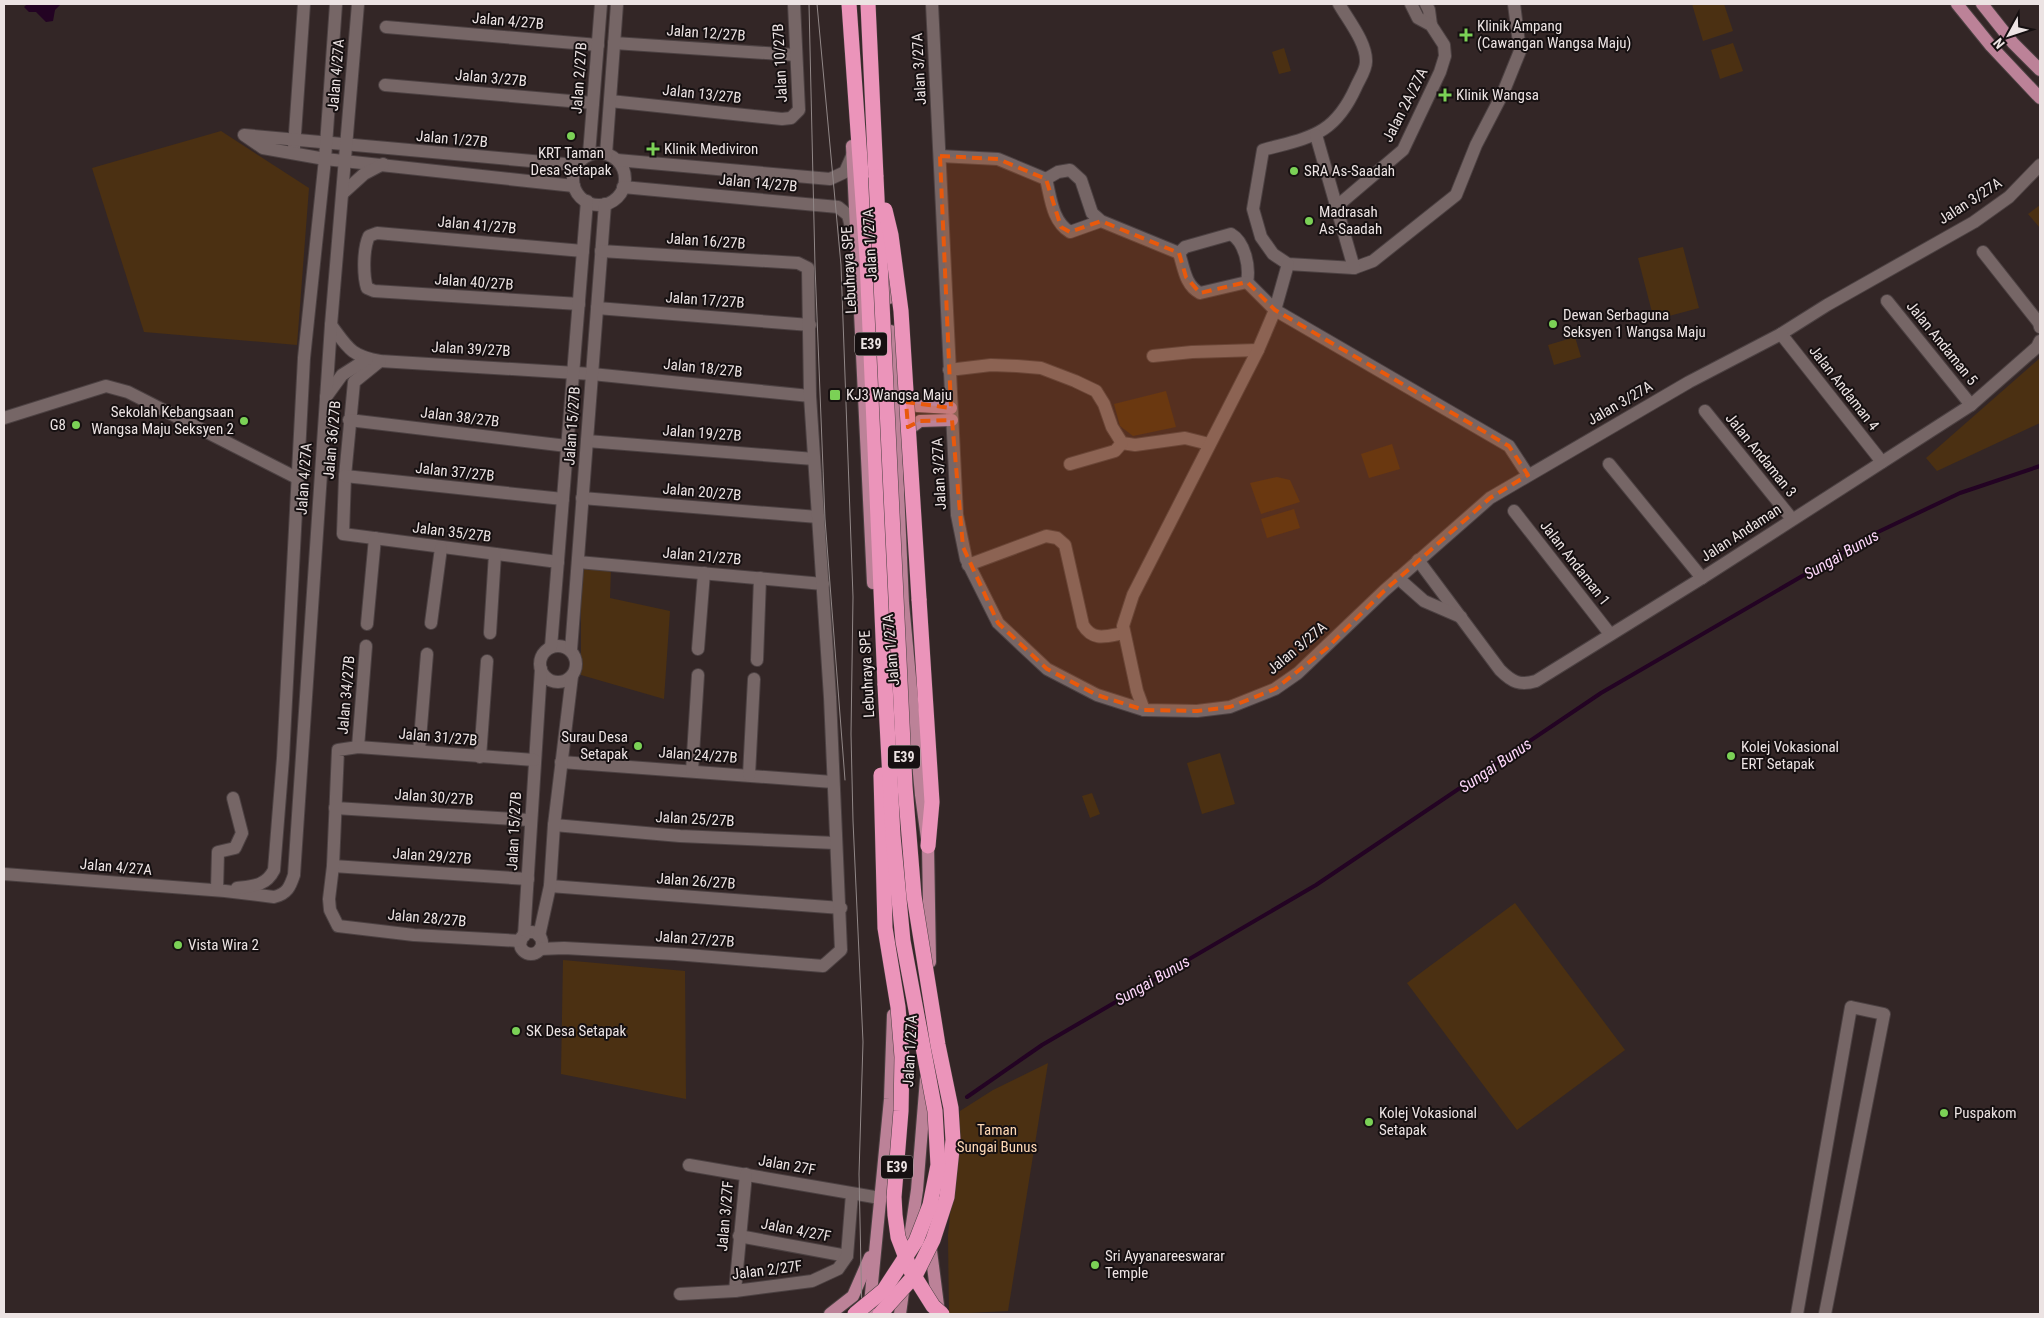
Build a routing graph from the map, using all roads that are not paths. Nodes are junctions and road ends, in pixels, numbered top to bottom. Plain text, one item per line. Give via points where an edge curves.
1 (304, 4) edge
2 (336, 4) edge
3 (358, 4) edge
4 (601, 4) edge
5 (617, 4) edge
6 (794, 4) edge
7 (843, 4) edge
8 (849, 4) edge
9 (868, 4) edge
10 (874, 4) edge
11 (932, 4) edge
12 (1339, 4) edge
13 (1411, 4) edge
14 (1426, 4) edge
15 (1514, 4) edge
16 (1957, 4) edge
17 (1982, 4) edge
18 (1431, 25) junction
19 (386, 27) dead end
20 (614, 43) junction
21 (598, 45) junction
22 (796, 55) junction
23 (2040, 70) edge
24 (385, 86) dead end
25 (2040, 98) edge
26 (610, 101) junction
27 (593, 103) junction
28 (791, 118) joint
29 (348, 132) junction
30 (241, 134) dead end
31 (1316, 135) junction
32 (326, 144) junction
33 (346, 146) junction
34 (295, 147) junction
35 (361, 147) junction
36 (589, 154) junction
37 (852, 156) junction
38 (940, 156) junction
39 (612, 157) junction
40 (325, 159) junction
41 (346, 160) junction
42 (383, 164) junction
43 (2040, 165) edge
44 (576, 166) junction
45 (876, 177) junction
46 (1046, 179) junction
47 (574, 186) junction
48 (623, 187) junction
49 (343, 193) junction
50 (587, 202) junction
51 (605, 204) junction
52 (1336, 207) junction
53 (1102, 221) junction
54 (583, 251) junction
55 (601, 251) junction
56 (1984, 252) dead end
57 (858, 253) junction
58 (1179, 253) junction
59 (1288, 264) junction
60 (1354, 268) junction
61 (1247, 282) junction
62 (367, 288) joint
63 (1887, 301) dead end
64 (578, 304) junction
65 (597, 308) junction
66 (1275, 310) junction
67 (331, 325) junction
68 (810, 325) junction
69 (2040, 327) edge
70 (1781, 334) junction
71 (2040, 341) edge
72 (1258, 350) junction
73 (1153, 356) dead end
74 (374, 360) junction
75 (949, 370) junction
76 (573, 372) junction
77 (592, 374) junction
78 (894, 385) junction
79 (810, 396) junction
80 (326, 397) junction
81 (1971, 405) junction
82 (1705, 411) dead end
83 (952, 414) junction
84 (4, 418) edge
85 (350, 420) junction
86 (587, 441) junction
87 (1122, 443) junction
88 (1209, 444) junction
89 (567, 446) junction
90 (897, 449) junction
91 (814, 459) junction
92 (1882, 462) junction
93 (1070, 464) dead end
94 (1609, 464) dead end
95 (1528, 475) junction
96 (345, 476) junction
97 (297, 478) junction
98 (582, 498) junction
99 (563, 500) junction
100 (1514, 511) dead end
101 (818, 517) junction
102 (1792, 519) junction
103 (343, 534) joint
104 (375, 538) junction
105 (440, 548) junction
106 (495, 554) junction
107 (1418, 560) junction
108 (558, 562) junction
109 (578, 562) junction
110 (968, 565) junction
111 (704, 574) junction
112 (760, 578) junction
113 (1398, 578) junction
114 (1702, 578) junction
115 (823, 584) junction
116 (1463, 618) junction
117 (290, 622) junction
118 (311, 623) junction
119 (431, 623) dead end
120 (367, 624) dead end
121 (490, 633) dead end
122 (1124, 634) junction
123 (1610, 634) junction
124 (366, 646) dead end
125 (551, 647) junction
126 (698, 649) dead end
127 (571, 650) junction
128 (427, 654) dead end
129 (757, 660) dead end
130 (487, 661) dead end
131 (541, 669) junction
132 (698, 675) dead end
133 (572, 676) junction
134 (754, 678) dead end
135 (885, 685) junction
136 (1144, 710) junction
137 (358, 746) junction
138 (418, 752) junction
139 (480, 757) junction
140 (534, 760) junction
141 (561, 762) junction
142 (692, 771) junction
143 (749, 776) junction
144 (833, 782) junction
145 (233, 798) dead end
146 (336, 808) junction
147 (530, 820) junction
148 (554, 825) junction
149 (835, 843) junction
150 (928, 846) junction
151 (334, 866) junction
152 (4, 874) edge
153 (528, 879) junction
154 (550, 886) junction
155 (221, 890) junction
156 (841, 908) junction
157 (520, 941) junction
158 (540, 943) junction
159 (689, 1165) dead end
160 (746, 1174) junction
161 (917, 1190) junction
162 (852, 1194) junction
163 (880, 1198) junction
164 (877, 1231) junction
165 (740, 1236) junction
166 (847, 1256) junction
167 (735, 1291) junction
168 (871, 1291) junction
169 (903, 1292) junction
170 (680, 1294) dead end
171 (830, 1314) edge
172 (855, 1314) edge
173 (869, 1314) edge
174 (880, 1314) edge
175 (900, 1314) edge
176 (940, 1314) edge
177 (1797, 1314) edge
178 (1825, 1314) edge

1 - 34 street
2 - 32 street, Jalan 4/27A
3 - 29 street, Jalan 4/27A
4 - 21 street, Jalan 2/27B
5 - 20 street
6 - 22 street, Jalan 10/27B
7 - 37 main road, Jalan 1/27A
8 - 135 highway, Lebuhraya SPE / E39 via 867,259
9 - 45 highway, E39
10 - 78 main road, Jalan 1/27A
11 - 38 street, Jalan 3/27A
12 - 31 street via 1361,42 1366,63 1340,116
13 - 18 street, Jalan 2A/27A via 1418,18
14 - 18 street, Jalan 2A/27A
15 - 60 street via 1520,51 1456,195 1373,262
16 - 25 main road
17 - 23 main road via 2012,43
18 - 52 street, Jalan 2A/27A via 1444,45 1446,56 1404,150
19 - 21 street, Jalan 4/27B
20 - 22 street, Jalan 12/27B
20 - 26 street
21 - 27 street, Jalan 2/27B
22 - 28 street, Jalan 10/27B via 799,110
24 - 27 street, Jalan 3/27B
26 - 28 street, Jalan 13/27B
26 - 39 street
27 - 36 street, Jalan 2/27B
29 - 33 street, Jalan 4/27A
29 - 35 street
30 - 34 street via 263,148
31 - 52 street
31 - 59 street via 1263,150 1258,170 1253,209 1261,237 1273,254
32 - 33 street, Jalan 1/27B
32 - 34 street, Jalan 1/27B
32 - 40 street, Jalan 4/27A
33 - 35 street, Jalan 1/27B
33 - 41 street, Jalan 4/27A
34 - 40 street, Jalan 1/27B
35 - 44 street, Jalan 1/27B
36 - 39 street
36 - 44 street
37 - 39 street, Jalan 14/27B via 845,172 830,179
37 - 57 main road, Jalan 1/27A
38 - 46 street via 998,160
38 - 75 street, Jalan 3/27A
39 - 48 street via 624,172
40 - 41 street, Jalan 1/27B
40 - 97 street, Jalan 4/27A via 304,358
41 - 42 street, Jalan 1/27B
41 - 49 street, Jalan 4/27A
42 - 47 street, Jalan 1/27B
42 - 49 street via 364,174
43 - 70 street, Jalan 3/27A via 2009,197 1974,222
44 - 47 street
45 - 150 highway, bridge via 891,235 901,311 932,802
45 - 174 highway, E39, bridge via 905,786 914,896 951,1108 953,1140 948,1197 933,1240 916,1274
46 - 53 street via 1070,170 1077,174 1092,213
46 - 53 street via 1061,227 1070,232
47 - 50 street
48 - 51 street via 613,200
48 - 57 street, Jalan 14/27B via 838,207 848,215
49 - 67 street, Jalan 4/27A
50 - 51 street
50 - 54 street, Jalan 15/27B
51 - 55 street, Jalan 15/27B
52 - 60 street
53 - 58 street
54 - 62 street, Jalan 41/27B via 377,233 367,242
54 - 64 street, Jalan 15/27B
55 - 65 street, Jalan 15/27B
55 - 68 street, Jalan 16/27B via 798,264 808,268
56 - 69 street
57 - 163 main road, Jalan 1/27A via 892,948 890,1099
58 - 61 street via 1186,277 1200,293
58 - 61 street via 1185,247 1231,234 1237,237 1243,248 1249,272
59 - 60 street
59 - 66 street
61 - 66 street
62 - 64 street, Jalan 40/27B via 458,298
63 - 81 street, Jalan Andaman 5
64 - 76 street, Jalan 15/27B
65 - 68 street, Jalan 17/27B
65 - 77 street, Jalan 15/27B
66 - 72 street
66 - 95 street via 1509,446
67 - 74 street, Jalan 39/27B via 358,357
67 - 80 street, Jalan 4/27A
68 - 79 street
70 - 92 street, Jalan Andaman 4
70 - 95 street, Jalan 3/27A via 1689,382
71 - 81 street, Jalan Andaman
72 - 73 street
72 - 88 street
74 - 76 street, Jalan 39/27B
74 - 80 street via 342,375
74 - 85 street, Jalan 36/27B via 354,382
75 - 83 street, Jalan 3/27A
75 - 87 street via 991,365 1025,366 1041,368 1075,381 1096,391
76 - 77 street, Jalan 39/27B
76 - 89 street, Jalan 15/27B
77 - 79 street, Jalan 18/27B
77 - 86 street, Jalan 15/27B
78 - 83 main road via 911,405
78 - 90 main road, Jalan 1/27A
79 - 91 street
80 - 118 street, Jalan 4/27A
81 - 92 street, Jalan Andaman
82 - 102 street, Jalan Andaman 3
83 - 90 main road via 914,423 902,434
83 - 110 street, Jalan 3/27A via 957,514
84 - 97 street via 106,386 128,392
85 - 89 street, Jalan 38/27B
85 - 96 street, Jalan 36/27B
86 - 91 street, Jalan 19/27B
86 - 98 street, Jalan 15/27B
87 - 88 street via 1135,445 1186,438
87 - 93 street via 1115,451
88 - 122 street via 1133,595 1123,626
89 - 99 street, Jalan 15/27B
90 - 150 main road, Jalan 1/27A via 903,604
91 - 101 street
92 - 102 street, Jalan Andaman
94 - 114 street
95 - 107 street, Jalan 3/27A via 1490,498
96 - 99 street, Jalan 37/27B
96 - 103 street, Jalan 36/27B
97 - 117 street, Jalan 4/27A
98 - 101 street, Jalan 20/27B
98 - 109 street, Jalan 15/27B
99 - 108 street, Jalan 15/27B
100 - 123 street, Jalan Andaman 1
101 - 115 street
102 - 114 street, Jalan Andaman
103 - 104 street, Jalan 35/27B
104 - 105 street, Jalan 35/27B
104 - 120 street
105 - 106 street, Jalan 35/27B
105 - 119 street
106 - 108 street, Jalan 35/27B
106 - 121 street
107 - 113 street, Jalan 3/27A
107 - 116 street, Jalan Andaman
108 - 125 street, Jalan 15/27B
109 - 111 street, Jalan 21/27B
109 - 127 street, Jalan 15/27B
110 - 122 street via 1046,536 1057,538 1065,545 1083,625 1088,633 1098,638
110 - 136 street, Jalan 3/27A via 998,623 1047,669 1096,695
111 - 112 street, Jalan 21/27B
111 - 126 street
112 - 115 street, Jalan 21/27B
112 - 129 street
113 - 116 street via 1424,601
113 - 136 street, Jalan 3/27A via 1326,649 1275,689 1230,707
114 - 123 street, Jalan Andaman
115 - 144 street
116 - 123 street, Jalan Andaman via 1500,670 1512,681 1525,684 1536,681
117 - 118 street
117 - 155 street, Jalan 4/27A via 274,870 262,884
118 - 155 street, Jalan 4/27A via 294,875 290,888 274,897
122 - 136 street
124 - 137 street, Jalan 34/27B
125 - 127 street
125 - 131 street via 541,659
127 - 133 street via 576,666
128 - 138 street
130 - 139 street
131 - 133 street via 555,681 561,682
131 - 140 street, Jalan 15/27B
132 - 142 street
133 - 141 street
134 - 143 street
135 - 172 highway, Lebuhraya SPE / E39, bridge via 893,836 903,941 936,1111 938,1165 930,1205 916,1241 884,1290
135 - 176 highway, E39, bridge via 880,780 883,896 902,1057 895,1215 898,1237 911,1272
137 - 138 street, Jalan 31/27B
137 - 146 street, Jalan 31/27B via 338,750
138 - 139 street, Jalan 31/27B
139 - 140 street, Jalan 31/27B
140 - 147 street, Jalan 15/27B
141 - 142 street, Jalan 24/27B
141 - 148 street
142 - 143 street, Jalan 24/27B
143 - 144 street, Jalan 24/27B
144 - 149 street
145 - 155 street via 242,833 235,848 218,852
146 - 147 street, Jalan 30/27B
146 - 151 street
147 - 153 street, Jalan 15/27B
148 - 149 street, Jalan 25/27B via 680,836
148 - 154 street
149 - 156 street
150 - 161 main road, Jalan 1/27A via 930,977
151 - 153 street, Jalan 29/27B
151 - 157 street, Jalan 28/27B via 329,898 330,910 338,926
152 - 155 street, Jalan 4/27A
153 - 157 street, Jalan 15/27B
154 - 156 street, Jalan 26/27B
154 - 158 street
156 - 158 street, Jalan 27/27B via 842,950 823,966 564,948
157 - 158 street via 532,933
157 - 158 street via 530,954 536,953
159 - 160 street, Jalan 27F
160 - 162 street, Jalan 27F
160 - 165 street, Jalan 3/27F
161 - 169 main road, Jalan 1/27A
161 - 176 main road via 931,1251
162 - 163 street, Jalan 27F
162 - 166 street
163 - 164 main road, Jalan 1/27A
164 - 168 main road, Jalan 1/27A
164 - 171 main road via 853,1296
165 - 166 street, Jalan 4/27F
165 - 167 street, Jalan 3/27F
166 - 167 street, Jalan 2/27F via 838,1269 812,1281
167 - 170 street, Jalan 2/27F
168 - 169 main road via 878,1303 885,1306 894,1304
168 - 173 main road, Jalan 1/27A
169 - 175 main road, Jalan 1/27A
177 - 178 street via 1851,1007 1884,1014

